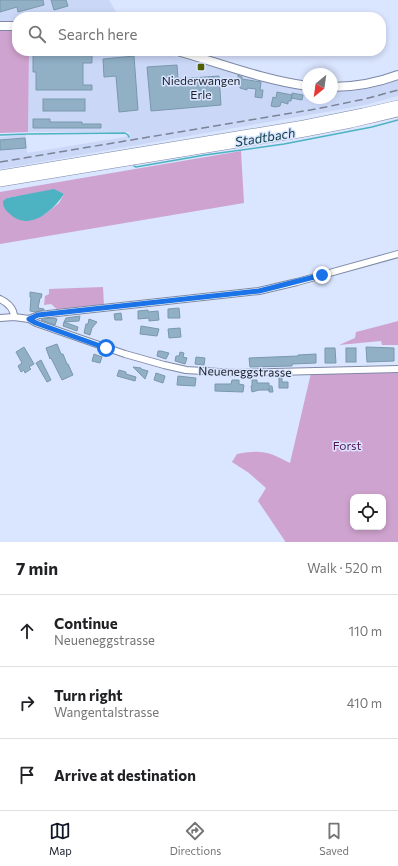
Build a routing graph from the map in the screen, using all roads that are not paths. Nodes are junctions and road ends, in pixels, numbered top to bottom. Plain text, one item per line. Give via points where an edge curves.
1 (0, 26) edge
2 (12, 26) edge
3 (193, 56) edge
4 (398, 75) edge
5 (302, 85) edge
6 (338, 87) edge
7 (398, 105) edge
8 (398, 112) edge
9 (0, 175) edge
10 (0, 182) edge
11 (398, 254) edge
12 (0, 299) edge
13 (14, 317) junction
14 (0, 318) edge
15 (29, 319) junction
16 (398, 369) edge

1 - 2 main road
3 - 5 main road via 261,77
4 - 6 main road via 365,84
7 - 9 highway via 304,125
8 - 10 highway via 305,132
11 - 15 street via 259,291 38,315
12 - 13 street via 13,309
13 - 14 street
13 - 15 street
15 - 16 street, Neueneggstrasse via 106,348 186,370 236,373

